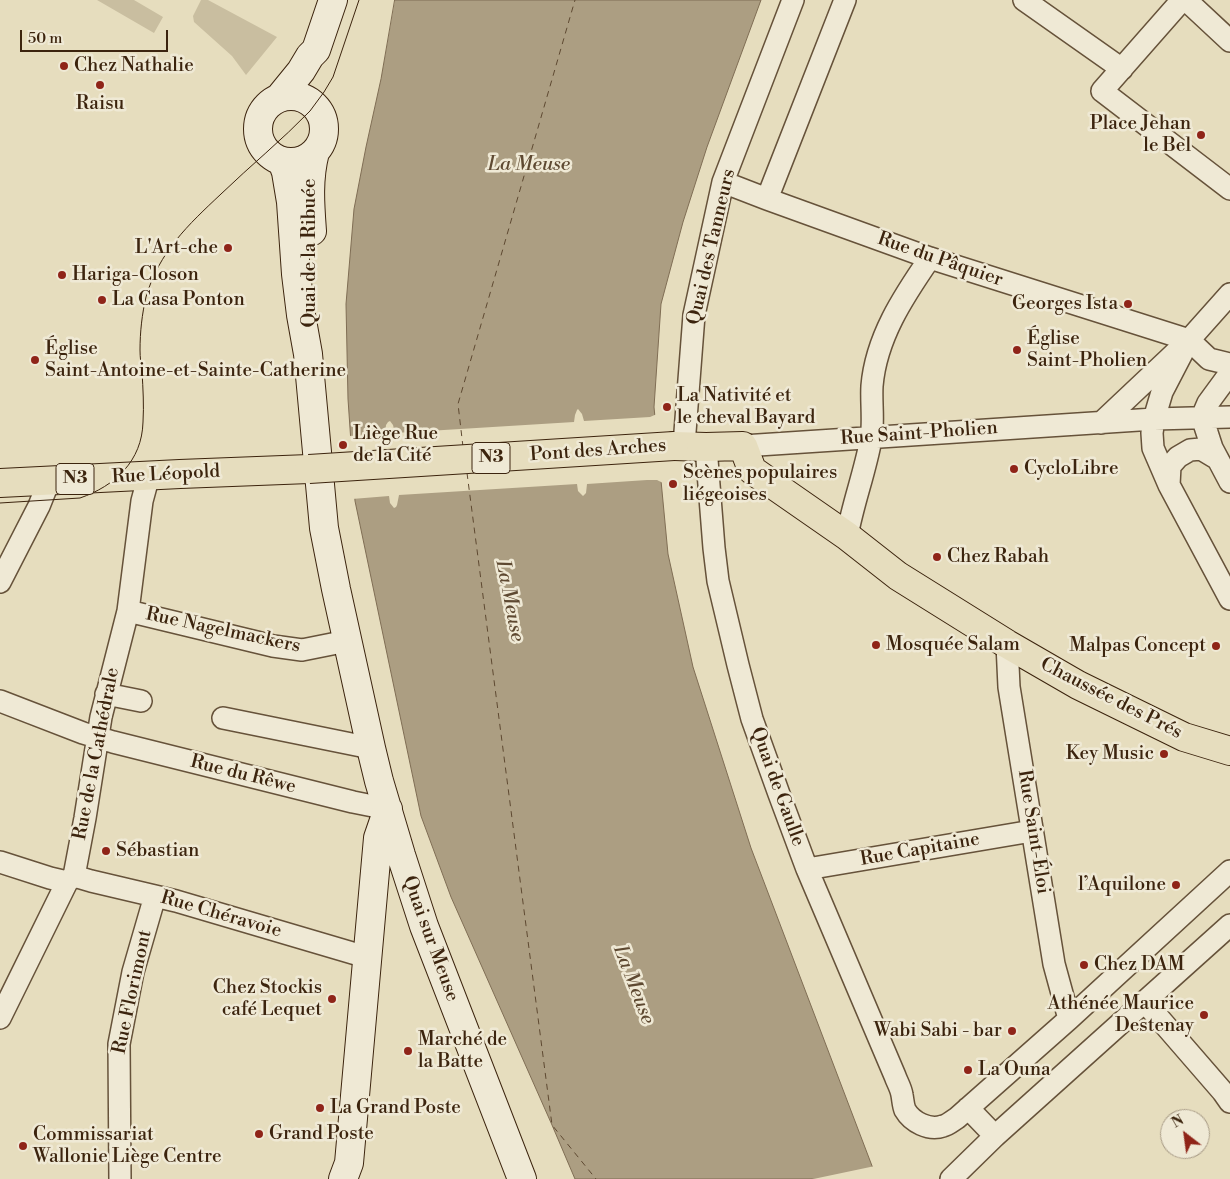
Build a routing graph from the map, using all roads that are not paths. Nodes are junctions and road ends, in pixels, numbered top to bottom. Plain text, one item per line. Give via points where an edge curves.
1 (333, 0) edge
2 (793, 0) edge
3 (844, 0) edge
4 (1024, 0) edge
5 (1184, 0) edge
6 (1230, 41) edge
7 (316, 50) junction
8 (1122, 68) junction
9 (279, 98) junction
10 (319, 110) junction
11 (315, 152) junction
12 (282, 161) junction
13 (723, 182) junction
14 (1230, 189) edge
15 (767, 199) junction
16 (930, 258) junction
17 (1230, 294) edge
18 (1189, 340) junction
19 (308, 354) junction
20 (1230, 364) edge
21 (1230, 373) edge
22 (1202, 417) junction
23 (1230, 417) edge
24 (1154, 419) junction
25 (1101, 423) junction
26 (871, 437) junction
27 (688, 446) junction
28 (743, 446) junction
29 (1216, 458) junction
30 (305, 470) junction
31 (149, 475) junction
32 (49, 481) junction
33 (1230, 482) edge
34 (0, 483) edge
35 (1169, 485) junction
36 (847, 536) junction
37 (0, 582) edge
38 (1230, 599) edge
39 (128, 611) junction
40 (347, 641) junction
41 (1007, 644) junction
42 (106, 694) junction
43 (0, 701) edge
44 (141, 701) dead end
45 (223, 718) dead end
46 (98, 738) junction
47 (371, 748) junction
48 (1230, 751) edge
49 (388, 810) junction
50 (1032, 831) junction
51 (0, 862) edge
52 (807, 868) junction
53 (1230, 871) edge
54 (70, 879) junction
55 (155, 896) junction
56 (1230, 925) edge
57 (366, 957) junction
58 (1144, 1002) junction
59 (0, 1018) edge
60 (1068, 1019) junction
61 (1228, 1094) edge
62 (968, 1108) junction
63 (995, 1136) junction
64 (120, 1179) edge
65 (343, 1179) edge
66 (522, 1179) edge
67 (951, 1179) edge

1 - 7 main road
2 - 13 street, Quai des Tanneurs
3 - 15 street
4 - 8 street
5 - 6 street
5 - 8 street
7 - 9 main road
7 - 10 main road
8 - 14 street via 1102,91
9 - 10 main road via 296,96
9 - 12 main road via 264,109 258,126 261,144 273,157
10 - 11 main road via 324,136
11 - 12 main road via 300,161
11 - 19 main road, Quai de la Ribuée via 310,183 313,273
12 - 19 main road, Quai de la Ribuée via 292,202 296,274
13 - 15 street, Rue du Pâquier
13 - 27 street, Quai des Tanneurs via 694,315
15 - 16 street, Rue du Pâquier
16 - 18 street, Rue du Pâquier
16 - 26 street via 894,314 880,347 872,385
17 - 18 street
18 - 20 street via 1209,358
18 - 24 street via 1162,392
18 - 25 street
19 - 30 main road, Quai de la Ribuée
21 - 22 street
22 - 23 street, Rue Saint-Pholien
22 - 24 street, Rue Saint-Pholien
22 - 29 street
24 - 25 street, Rue Saint-Pholien
24 - 35 street via 1153,448
25 - 26 street, Rue Saint-Pholien
26 - 28 street, Rue Saint-Pholien
26 - 36 street
27 - 28 main road, Rue Saint-Pholien
27 - 30 main road, Pont des Arches / N3, bridge
27 - 52 street, Quai de Gaulle via 752,719
28 - 36 main road, Chaussée des Prés via 752,470
29 - 33 street
29 - 35 street via 1201,449 1190,450 1170,466
30 - 31 main road, Rue Léopold / N3
30 - 40 main road, Quai sur Meuse via 323,521
31 - 32 main road, Rue Léopold / N3
31 - 39 street, Rue de la Cathédrale via 142,501
32 - 34 main road, Rue Léopold / N3
32 - 37 street
35 - 38 street
36 - 41 main road, Chaussée des Prés via 898,576
39 - 40 street, Rue Nagelmackers via 296,650
39 - 42 street, Rue de la Cathédrale
40 - 47 main road, Quai sur Meuse
41 - 48 main road, Chaussée des Prés via 1078,685 1184,737
41 - 50 street, Rue Saint-Éloi via 1009,687
42 - 44 street
42 - 46 street, Rue de la Cathédrale
43 - 46 street, Rue du Rêwe
45 - 47 street
46 - 49 street, Rue du Rêwe
46 - 54 street, Rue de la Cathédrale via 85,818
47 - 49 main road, Quai sur Meuse
49 - 57 main road, Quai sur Meuse via 378,838
49 - 66 main road, Quai sur Meuse via 424,926
50 - 52 street, Rue Capitaine
50 - 60 street, Rue Saint-Éloi via 1054,964
51 - 54 street, Rue Chéravoie via 50,878
52 - 62 street, Quai de Gaulle via 892,1068 906,1112 926,1126 941,1127
53 - 60 street
54 - 55 street, Rue Chéravoie
54 - 59 street, Rue de la Cathédrale
55 - 57 street, Rue Chéravoie
55 - 64 street, Rue Florimont via 133,972 119,1044
56 - 58 street
57 - 65 main road, Quai sur Meuse via 349,1163
58 - 61 street
58 - 63 street
60 - 62 street
62 - 63 street
63 - 67 street

